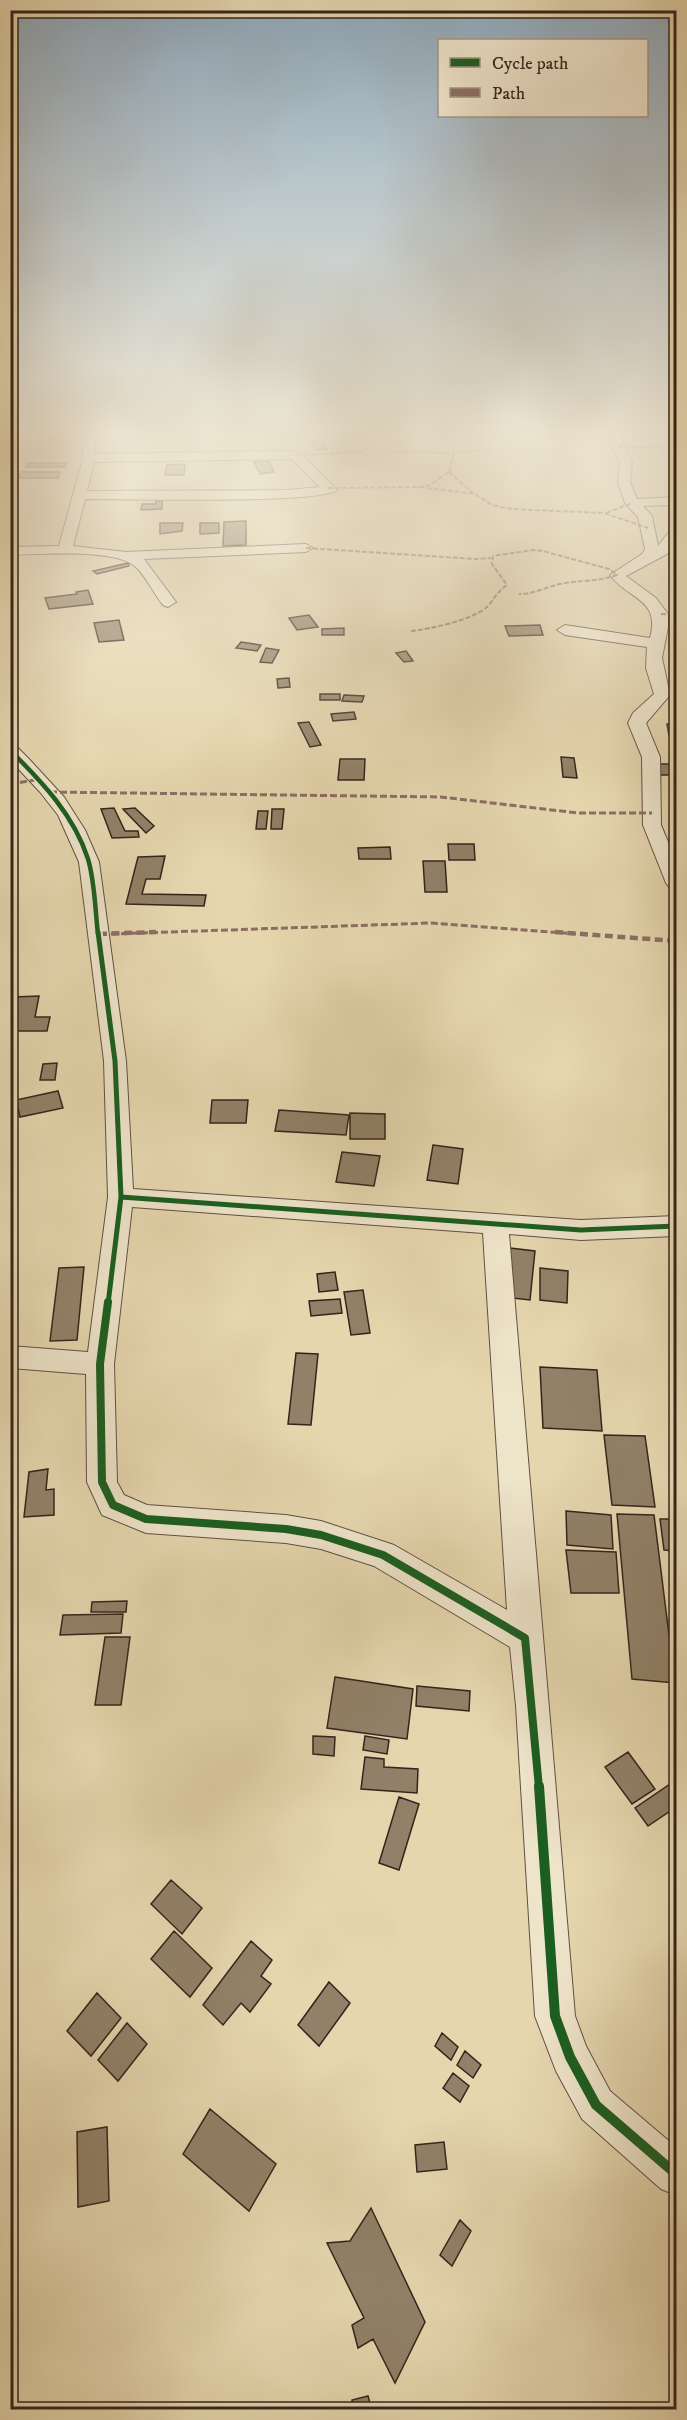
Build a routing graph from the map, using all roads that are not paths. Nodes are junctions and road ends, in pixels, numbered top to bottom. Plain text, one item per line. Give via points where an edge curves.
1 (66, 546) edge
2 (651, 546) edge
3 (666, 546) edge
4 (306, 548) dead end
5 (65, 549) junction
6 (10, 551) edge
7 (125, 556) junction
8 (646, 568) junction
9 (168, 602) dead end
10 (657, 609) junction
11 (565, 630) dead end
12 (655, 643) junction
13 (669, 696) edge
14 (10, 750) edge
15 (676, 883) edge
16 (121, 1197) junction
17 (495, 1223) junction
18 (676, 1226) edge
19 (10, 1357) edge
20 (100, 1364) junction
21 (525, 1638) junction
22 (676, 2174) edge

1 - 5 street
2 - 8 street
3 - 8 street
4 - 7 street
5 - 6 street
5 - 7 street
7 - 9 street via 137,561
8 - 10 street
8 - 10 street via 617,575
10 - 12 street via 662,621
11 - 12 street
12 - 13 street via 654,666 663,691
13 - 15 street via 639,717 637,723 652,764 652,825
14 - 16 street via 57,800 78,831 89,862 115,1061
16 - 17 street
16 - 20 street
17 - 18 street via 581,1230
17 - 21 street
19 - 20 street
20 - 21 street via 102,1482 113,1505 146,1519 321,1535 383,1555
21 - 22 street via 555,2016 570,2057 596,2105

